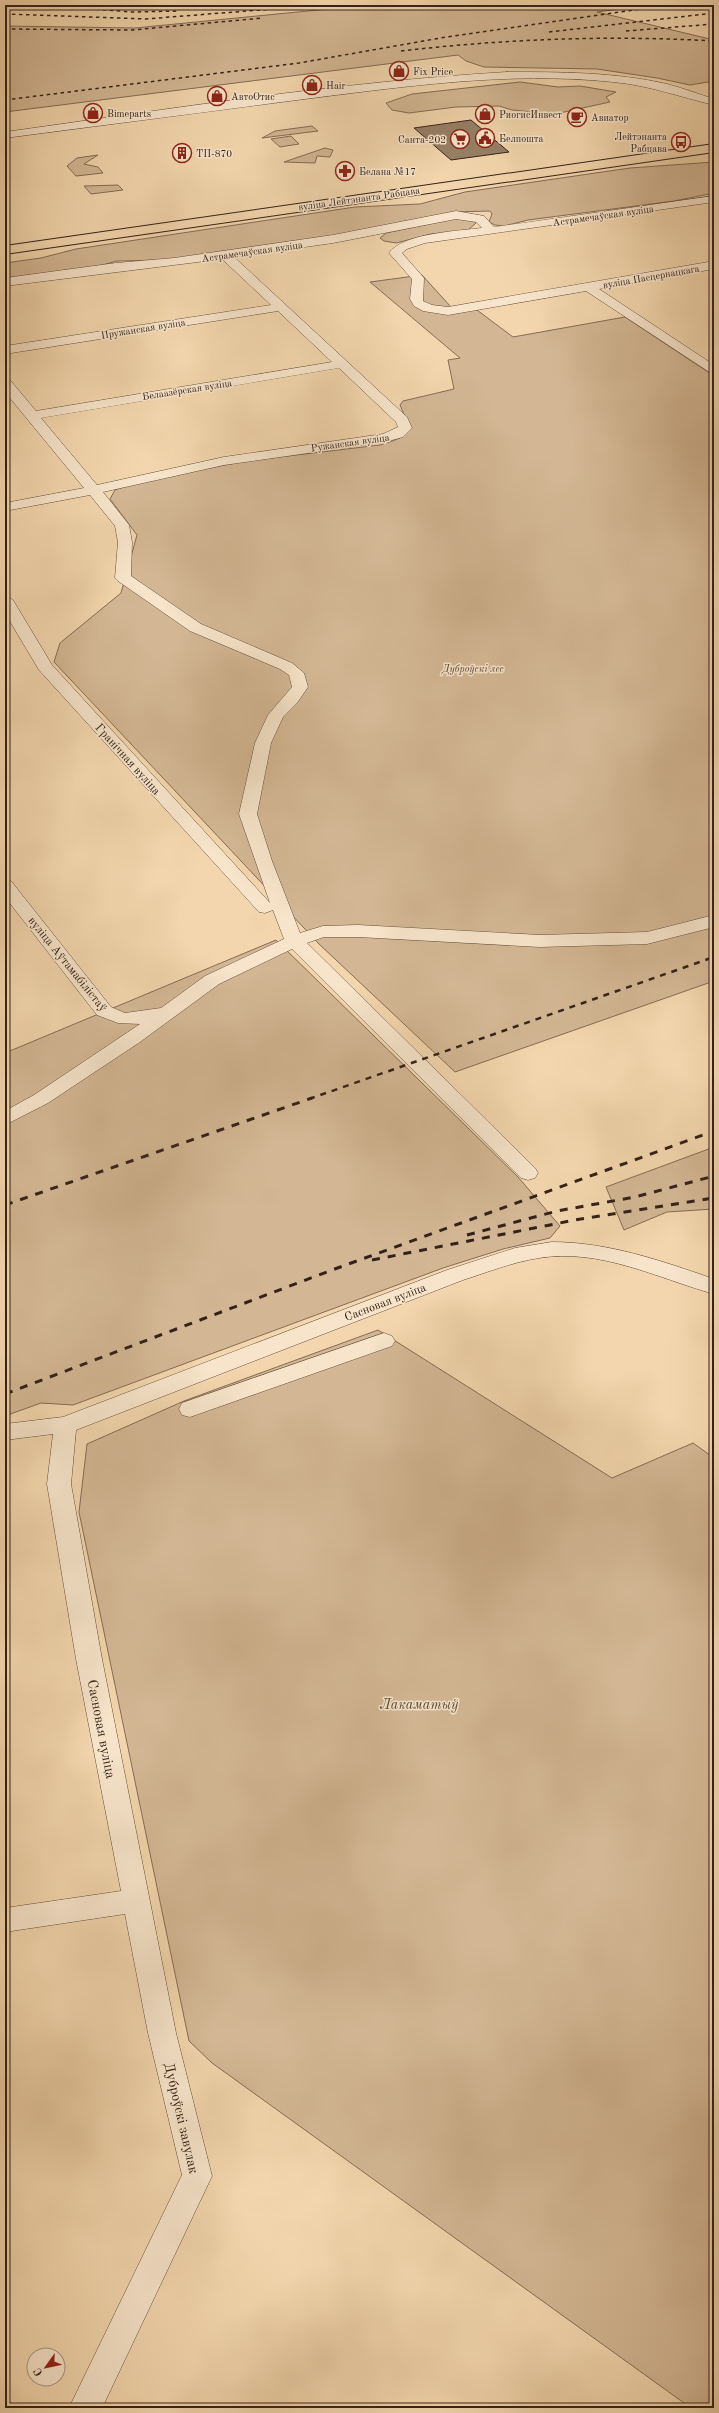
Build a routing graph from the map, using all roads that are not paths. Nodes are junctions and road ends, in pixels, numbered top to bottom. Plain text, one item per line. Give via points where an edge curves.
1 (714, 102) edge
2 (5, 135) edge
3 (714, 142) edge
4 (714, 148) edge
5 (714, 199) edge
6 (492, 231) junction
7 (5, 244) edge
8 (5, 250) edge
9 (225, 255) junction
10 (399, 259) joint
11 (714, 265) edge
12 (5, 282) edge
13 (588, 287) junction
14 (280, 307) junction
15 (5, 350) edge
16 (342, 364) junction
17 (714, 371) edge
18 (5, 383) edge
19 (32, 416) junction
20 (94, 491) junction
21 (5, 507) edge
22 (5, 600) edge
23 (5, 885) edge
24 (265, 908) dead end
25 (714, 921) edge
26 (294, 940) junction
27 (166, 1013) junction
28 (5, 1119) edge
29 (528, 1173) dead end
30 (714, 1287) edge
31 (384, 1341) dead end
32 (190, 1409) dead end
33 (65, 1425) junction
34 (5, 1432) edge
35 (136, 1901) junction
36 (5, 1920) edge
37 (85, 2408) edge

1 - 2 street via 676,90 617,80 567,76 472,76
3 - 7 highway, вуліца Лейтэнанта Рабцава
4 - 8 highway, вуліца Лейтэнанта Рабцава
5 - 6 street, Астрамечаўская вуліца
6 - 9 street, Астрамечаўская вуліца via 485,221 456,215 333,239
6 - 10 street, Астрамечаўская вуліца via 408,243 396,250
9 - 12 street, Астрамечаўская вуліца
9 - 14 street, Ружанская вуліца
10 - 13 street, вуліца Пасцернацкага via 420,282 416,296 419,303 439,311 458,310
11 - 13 street, вуліца Пасцернацкага
13 - 17 street
14 - 15 street, Пружанская вуліца
14 - 16 street, Ружанская вуліца
16 - 19 street, Белаазёрская вуліца
16 - 20 street, Ружанская вуліца via 402,420 405,428 403,431 385,438 224,461
18 - 19 street
19 - 20 street
20 - 21 street
20 - 26 street via 122,525 125,542 123,578 165,609 207,633 280,663 296,673 299,679 300,687 276,715 263,743 248,814 263,861
22 - 24 street, Гранічная вуліца via 45,667
23 - 27 street, вуліца Аўтамабілістаў via 104,1011 116,1018 124,1019
25 - 26 street via 647,938 540,941 358,931 323,932
26 - 27 street via 212,980
26 - 29 street
27 - 28 street via 41,1099
30 - 33 street, Сасновая вуліца via 668,1270 584,1250 551,1249 455,1275
31 - 32 street
33 - 34 street, Сасновая вуліца
33 - 35 street, Сасновая вуліца via 60,1484 89,1659
35 - 36 street
35 - 37 street, Дуброўскі завулак via 162,2033 198,2176

